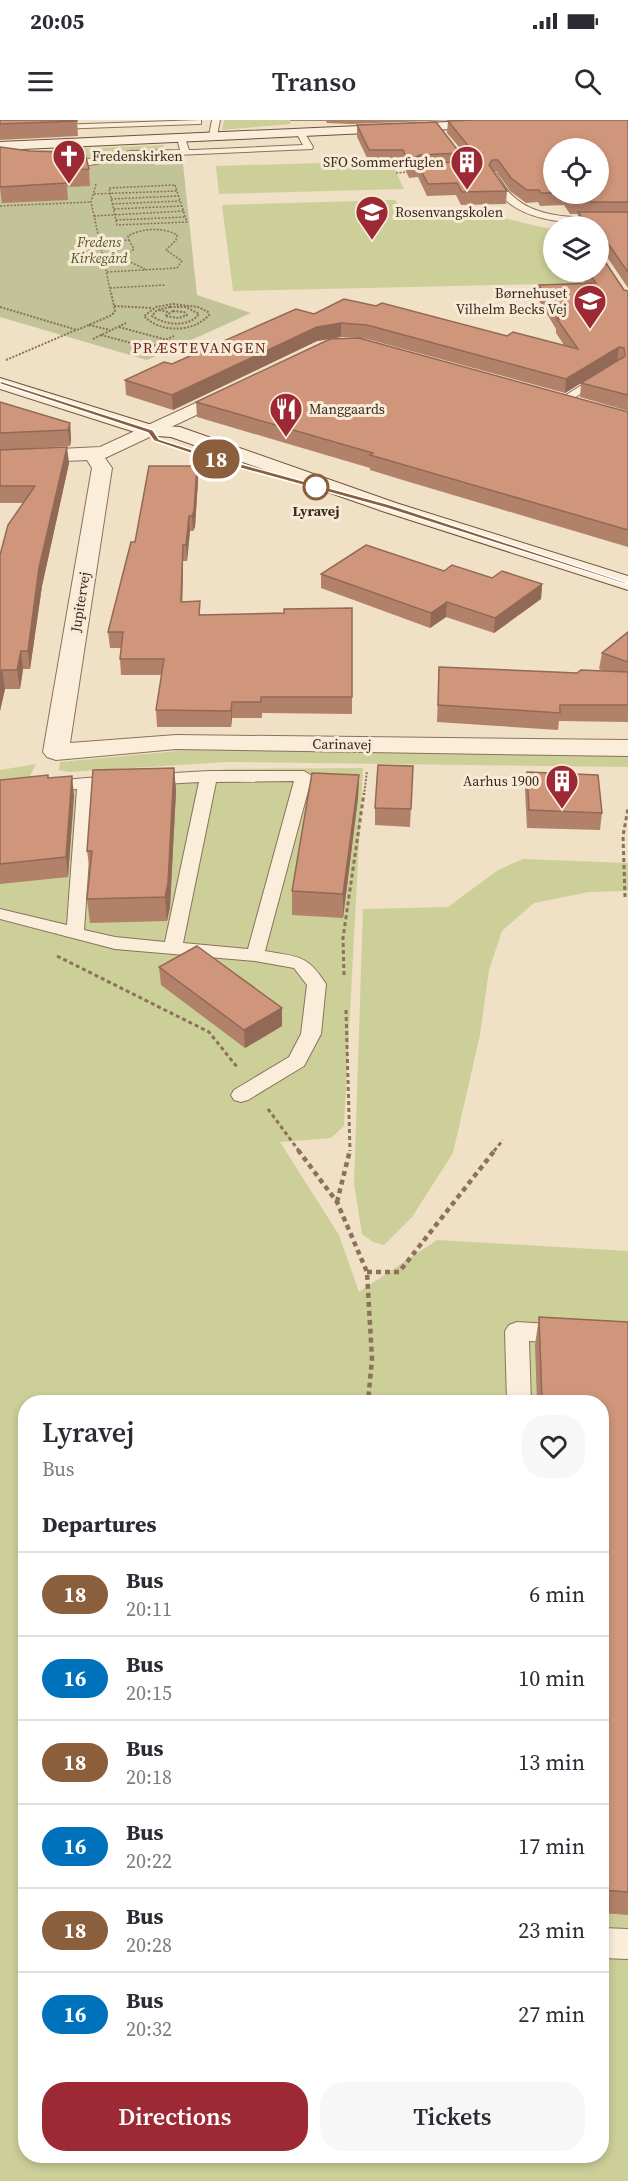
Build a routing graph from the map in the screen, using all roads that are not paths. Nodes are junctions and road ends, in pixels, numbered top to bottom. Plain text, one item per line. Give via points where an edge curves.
1 (216, 120) edge
2 (198, 122) dead end
3 (405, 124) edge
4 (504, 124) edge
5 (437, 126) junction
6 (0, 129) edge
7 (300, 132) junction
8 (213, 136) junction
9 (180, 138) junction
10 (445, 138) edge
11 (0, 146) edge
12 (185, 152) junction
13 (48, 164) edge
14 (494, 176) edge
15 (555, 216) edge
16 (628, 219) edge
17 (609, 220) edge
18 (618, 366) edge
19 (0, 382) edge
20 (253, 382) edge
21 (558, 399) joint
22 (585, 407) edge
23 (150, 431) junction
24 (93, 455) junction
25 (0, 458) edge
26 (628, 583) edge
27 (628, 748) edge
28 (56, 752) joint
29 (209, 776) junction
30 (86, 783) junction
31 (0, 791) edge
32 (0, 914) edge
33 (75, 934) junction
34 (173, 949) junction
35 (255, 955) junction
36 (247, 1092) road end
37 (584, 1335) edge
38 (519, 1395) edge
39 (609, 1943) edge
40 (628, 1944) edge

1 - 8 lane
2 - 6 lane
3 - 5 street
3 - 7 street
4 - 5 street
5 - 10 lane
7 - 8 street
7 - 12 lane via 309,147
8 - 9 street
9 - 11 street
9 - 12 lane
12 - 13 lane
14 - 15 lane via 513,202
16 - 17 lane
18 - 21 lane
19 - 23 street
20 - 23 street
21 - 22 street
23 - 24 street via 114,450
23 - 26 street via 157,440 209,457 389,507
24 - 25 street
24 - 28 street, Jupitervej via 102,468
27 - 28 street, Carinavej via 176,742
29 - 30 lane
29 - 34 lane
29 - 35 lane via 304,776
30 - 31 lane
30 - 33 lane
32 - 33 lane
33 - 34 lane
34 - 35 lane
35 - 36 lane via 300,963 317,984 311,1034 297,1061
37 - 38 lane via 517,1332
39 - 40 lane

